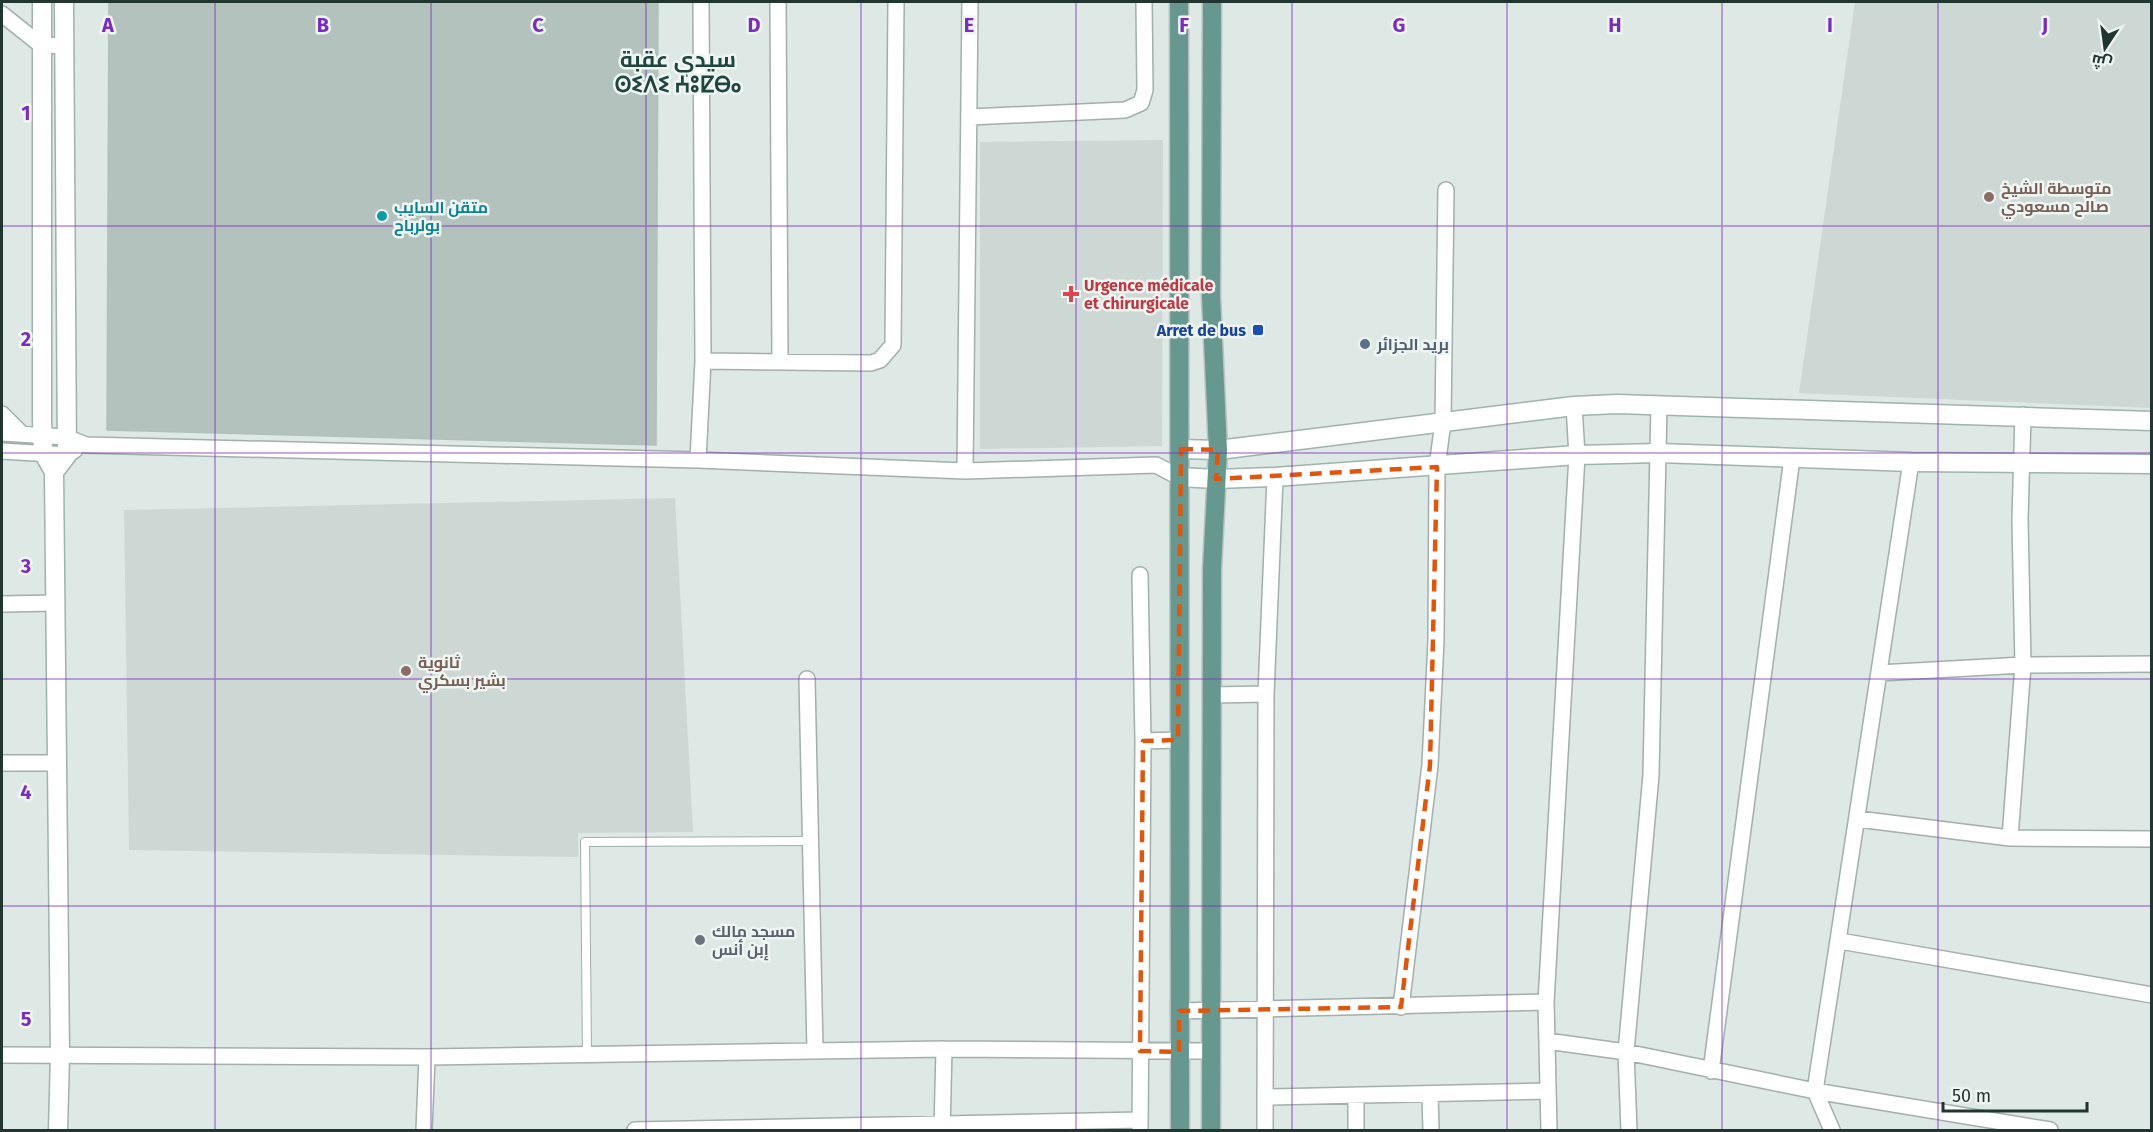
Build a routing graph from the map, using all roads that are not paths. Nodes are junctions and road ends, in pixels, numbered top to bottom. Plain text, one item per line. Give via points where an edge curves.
1 (42, 2) edge
2 (64, 2) edge
3 (701, 2) edge
4 (778, 2) edge
5 (896, 2) edge
6 (970, 2) edge
7 (1144, 2) edge
8 (1179, 2) edge
9 (1212, 2) edge
10 (2, 14) edge
11 (63, 45) junction
12 (42, 46) junction
13 (970, 117) junction
14 (1446, 190) dead end
15 (1211, 297) junction
16 (1179, 298) junction
17 (780, 360) junction
18 (703, 361) junction
19 (1659, 405) junction
20 (1574, 406) junction
21 (2, 414) edge
22 (2023, 416) junction
23 (2151, 421) edge
24 (1443, 422) junction
25 (2, 433) edge
26 (21, 433) junction
27 (42, 434) junction
28 (67, 446) junction
29 (1181, 449) junction
30 (1218, 450) junction
31 (2, 451) edge
32 (43, 452) junction
33 (1659, 453) junction
34 (1577, 455) junction
35 (1792, 458) junction
36 (698, 460) junction
37 (1911, 462) junction
38 (2021, 463) junction
39 (2151, 464) edge
40 (1156, 465) junction
41 (1437, 467) junction
42 (964, 471) junction
43 (54, 472) junction
44 (1179, 477) junction
45 (1275, 477) junction
46 (1216, 479) junction
47 (1140, 575) dead end
48 (54, 603) junction
49 (2, 604) edge
50 (2151, 664) edge
51 (2024, 665) junction
52 (1879, 673) junction
53 (807, 679) dead end
54 (1266, 694) junction
55 (1212, 695) junction
56 (1178, 740) junction
57 (1143, 741) junction
58 (57, 763) junction
59 (2, 764) edge
60 (1858, 819) junction
61 (2010, 838) junction
62 (2151, 840) edge
63 (810, 841) junction
64 (1840, 940) junction
65 (2151, 996) edge
66 (1546, 1002) junction
67 (1401, 1007) junction
68 (1265, 1009) junction
69 (1210, 1010) junction
70 (1179, 1011) junction
71 (1547, 1041) junction
72 (944, 1049) junction
73 (815, 1050) junction
74 (1140, 1051) junction
75 (1212, 1051) junction
76 (1179, 1052) junction
77 (1626, 1052) junction
78 (587, 1054) junction
79 (2, 1055) edge
80 (60, 1056) junction
81 (427, 1057) junction
82 (1712, 1071) junction
83 (1548, 1091) junction
84 (1815, 1091) junction
85 (1430, 1094) junction
86 (1356, 1095) junction
87 (1265, 1097) junction
88 (1140, 1125) edge
89 (942, 1127) edge
90 (685, 1130) edge
91 (58, 1131) edge
92 (423, 1131) edge
93 (635, 1131) edge
94 (1180, 1131) edge
95 (1211, 1131) edge
96 (1265, 1131) edge
97 (1356, 1131) edge
98 (1431, 1131) edge
99 (1549, 1131) edge
100 (1629, 1131) edge
101 (1832, 1131) edge
102 (2050, 1131) edge

1 - 12 main road
2 - 11 main road
3 - 18 street
4 - 17 street
5 - 17 street via 893,345 880,360 871,363
6 - 13 street
7 - 13 street via 1145,90 1141,103 1125,110
8 - 16 main road
9 - 15 main road
10 - 12 street
11 - 12 street
11 - 28 main road
12 - 27 main road
13 - 42 street
14 - 24 street
15 - 16 main road
15 - 30 main road
16 - 29 main road
17 - 18 street
18 - 36 street
19 - 20 main road
19 - 22 main road
19 - 33 street
20 - 24 main road
20 - 34 street
21 - 26 street
22 - 23 main road
22 - 38 street
24 - 30 main road
24 - 41 street
25 - 26 street
26 - 27 street
27 - 28 street
27 - 32 main road
28 - 32 street
28 - 36 street
28 - 43 main road
29 - 30 main road
29 - 40 street
29 - 44 main road
30 - 46 main road
31 - 32 street
32 - 43 main road
33 - 34 main road
33 - 35 main road
33 - 77 street via 1651,775
34 - 41 main road
34 - 66 street
35 - 37 main road
35 - 82 street
36 - 42 street
37 - 38 main road
37 - 52 street
38 - 39 main road
38 - 51 street
40 - 42 street
40 - 44 street
41 - 45 main road
41 - 67 street via 1436,640 1430,765
43 - 48 main road
44 - 46 main road
44 - 56 main road
45 - 46 main road
45 - 54 street
46 - 55 main road
47 - 57 street
48 - 49 street
48 - 58 main road
50 - 51 street
51 - 52 street
51 - 61 street
52 - 60 street
53 - 63 street
54 - 55 street
54 - 68 street
55 - 69 main road
56 - 57 street
56 - 70 main road
57 - 74 street
58 - 59 street
58 - 80 main road
60 - 61 street
60 - 64 street
61 - 62 street
63 - 73 street
63 - 78 lane via 585,842
64 - 65 street
64 - 84 street
66 - 67 street
66 - 71 street
67 - 68 street
68 - 69 street
68 - 87 street
69 - 70 street
69 - 75 main road
70 - 76 main road
71 - 77 street
71 - 83 street
72 - 73 street
72 - 74 street
72 - 89 street
73 - 78 street
74 - 76 street
74 - 88 street
75 - 76 street
75 - 95 main road
76 - 94 main road
77 - 82 street
77 - 100 street
78 - 81 street
79 - 80 street
80 - 81 street
80 - 91 main road
81 - 92 street
82 - 84 street
83 - 85 street
83 - 99 street
84 - 101 street
84 - 102 street
85 - 86 street
85 - 98 street
86 - 87 street
86 - 97 street
87 - 96 street
88 - 89 street
89 - 90 street
90 - 93 street

